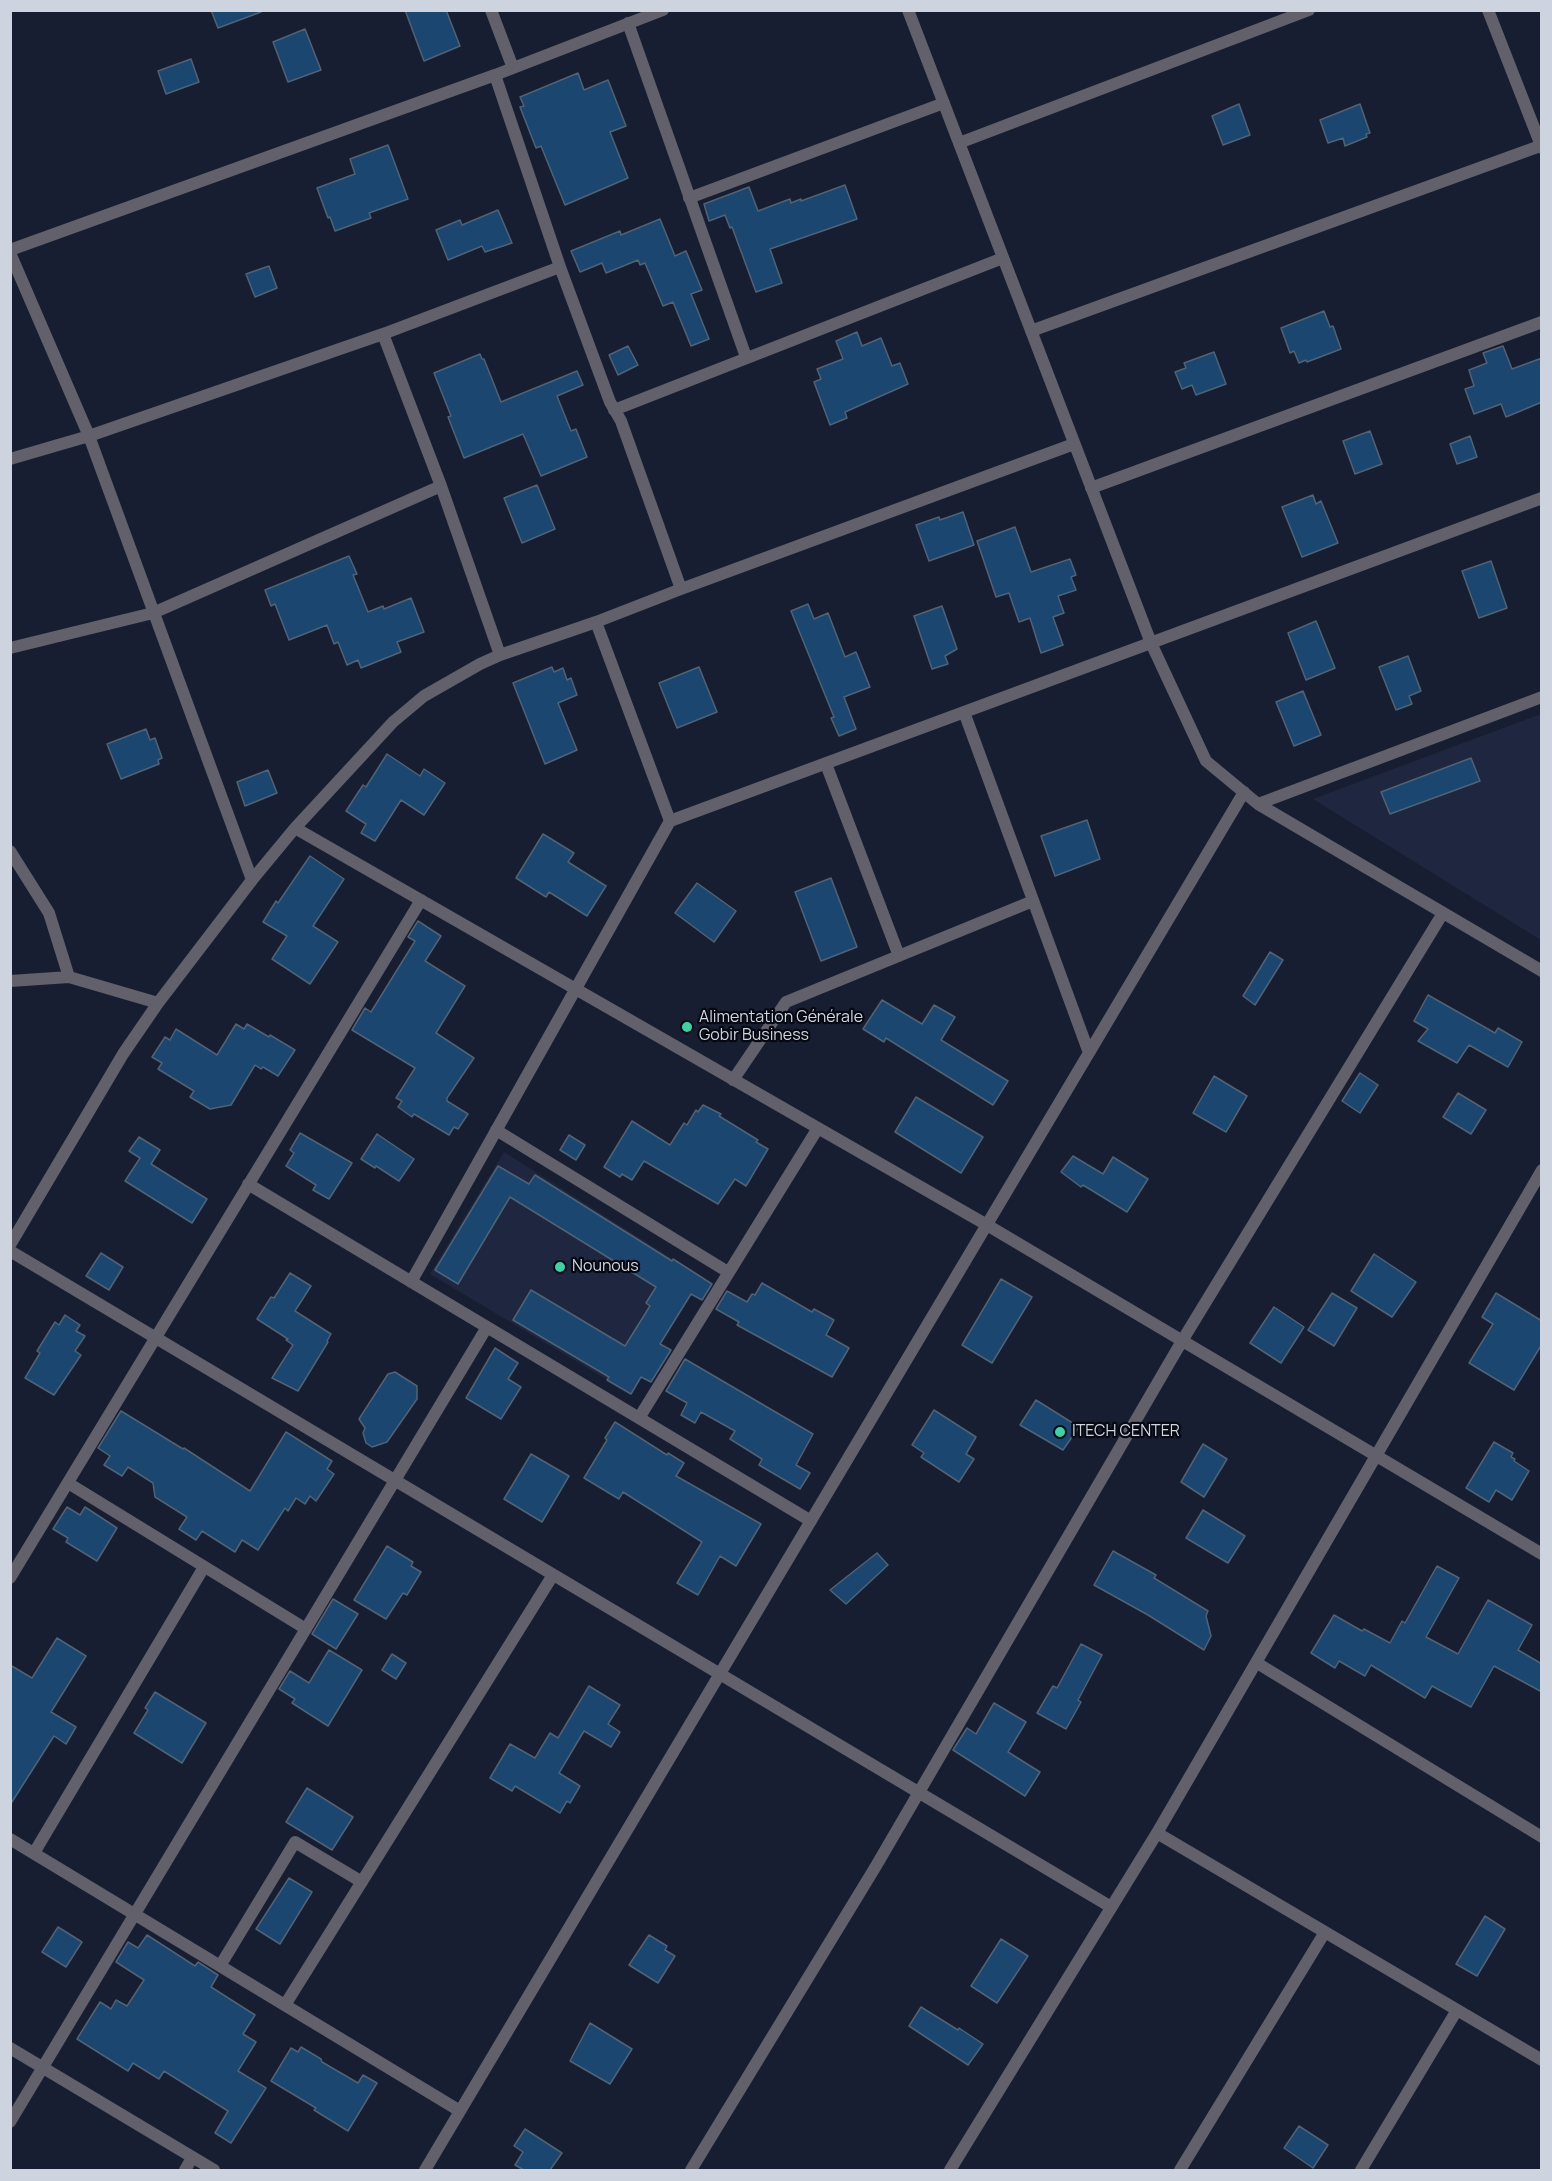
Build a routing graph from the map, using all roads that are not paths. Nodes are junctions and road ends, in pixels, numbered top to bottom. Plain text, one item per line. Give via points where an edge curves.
1 (491, 10) edge
2 (663, 10) edge
3 (908, 10) edge
4 (1310, 10) edge
5 (1488, 10) edge
6 (628, 23) junction
7 (513, 68) junction
8 (495, 75) junction
9 (944, 103) junction
10 (959, 143) junction
11 (1541, 147) edge
12 (689, 198) junction
13 (10, 251) edge
14 (1003, 258) junction
15 (560, 267) junction
16 (1542, 322) edge
17 (1031, 331) junction
18 (383, 334) junction
19 (746, 357) junction
20 (614, 410) junction
21 (89, 436) junction
22 (1074, 444) junction
23 (10, 459) edge
24 (441, 486) junction
25 (1091, 488) junction
26 (1542, 498) edge
27 (681, 589) junction
28 (153, 613) junction
29 (596, 622) junction
30 (1151, 643) junction
31 (10, 648) edge
32 (500, 655) junction
33 (1542, 697) edge
34 (964, 712) junction
35 (826, 764) junction
36 (1244, 792) junction
37 (1258, 804) junction
38 (670, 821) junction
39 (295, 828) junction
40 (10, 850) edge
41 (252, 880) junction
42 (421, 900) junction
43 (1033, 901) junction
44 (1443, 913) junction
45 (899, 956) junction
46 (1542, 970) edge
47 (69, 977) junction
48 (10, 981) edge
49 (576, 989) junction
50 (158, 1003) junction
51 (1089, 1053) junction
52 (734, 1080) junction
53 (818, 1128) junction
54 (496, 1130) junction
55 (1542, 1170) edge
56 (248, 1184) junction
57 (987, 1225) junction
58 (10, 1245) edge
59 (10, 1251) edge
60 (728, 1272) junction
61 (411, 1282) junction
62 (487, 1327) junction
63 (155, 1338) junction
64 (1182, 1341) junction
65 (639, 1418) junction
66 (1375, 1455) junction
67 (395, 1480) junction
68 (68, 1483) junction
69 (811, 1521) junction
70 (1542, 1554) edge
71 (204, 1567) junction
72 (553, 1575) junction
73 (10, 1578) edge
74 (306, 1629) junction
75 (1257, 1663) junction
76 (720, 1674) junction
77 (919, 1793) junction
78 (1157, 1833) junction
79 (1542, 1837) edge
80 (10, 1839) edge
81 (34, 1853) junction
82 (362, 1882) junction
83 (1111, 1907) junction
84 (135, 1914) junction
85 (1325, 1932) junction
86 (220, 1965) junction
87 (285, 2005) junction
88 (1457, 2010) junction
89 (10, 2048) edge
90 (1542, 2060) edge
91 (43, 2068) junction
92 (460, 2111) junction
93 (10, 2122) edge
94 (192, 2158) junction
95 (185, 2170) edge
96 (214, 2170) edge
97 (424, 2170) edge
98 (692, 2170) edge
99 (950, 2170) edge
100 (1180, 2170) edge
101 (1361, 2170) edge

1 - 7 street
2 - 6 street
3 - 9 street
4 - 10 street
5 - 11 street
6 - 7 street
6 - 12 street
7 - 8 street
8 - 13 street
8 - 15 street
9 - 10 street
9 - 12 street
10 - 14 street
11 - 17 street
12 - 19 street
13 - 21 street
14 - 17 street
14 - 19 street
15 - 18 street
15 - 20 street
16 - 25 street
17 - 22 street
18 - 21 street
18 - 24 street
19 - 20 street
20 - 27 street
21 - 23 street
21 - 28 street
22 - 25 street
22 - 27 street
24 - 28 street
24 - 32 street
25 - 30 street
26 - 30 street
27 - 29 street
28 - 31 street
28 - 41 street
29 - 32 street
29 - 38 street
30 - 34 street
30 - 36 street via 1206,761
32 - 39 street via 411,706
33 - 37 street
34 - 35 street
34 - 43 street
35 - 38 street
35 - 45 street
36 - 37 street
36 - 51 street
37 - 44 street
38 - 49 street
39 - 41 street
39 - 42 street
40 - 47 street via 49,913
41 - 50 street
42 - 49 street
42 - 56 street
43 - 45 street
43 - 51 street
44 - 46 street
44 - 64 street
45 - 52 street via 786,1002
47 - 48 street
47 - 50 street
49 - 52 street
49 - 54 street
50 - 58 street via 123,1054
51 - 57 street
52 - 53 street
53 - 57 street
53 - 60 street
54 - 60 street
54 - 61 street
55 - 66 street
56 - 61 street
56 - 63 street
57 - 64 street
57 - 69 street
59 - 63 street
60 - 65 street
61 - 62 street
62 - 65 street
62 - 67 street
63 - 67 street
63 - 68 street
64 - 66 street
64 - 77 street
65 - 69 street
66 - 70 street
66 - 75 street
67 - 72 street
67 - 74 street
68 - 71 street
68 - 73 street
69 - 76 street
71 - 74 street
71 - 81 street
72 - 76 street
72 - 82 street
74 - 84 street
75 - 78 street
75 - 79 street
76 - 77 street
76 - 92 street
77 - 83 street
77 - 98 street
78 - 83 street
78 - 85 street
80 - 81 street
81 - 84 street
82 - 86 street via 295,1842
82 - 87 street
83 - 99 street
84 - 86 street
84 - 91 street
85 - 88 street
85 - 100 street
86 - 87 street
87 - 92 street
88 - 90 street
88 - 101 street
89 - 91 street
91 - 93 street
91 - 94 street
92 - 97 street
94 - 95 street
94 - 96 street

